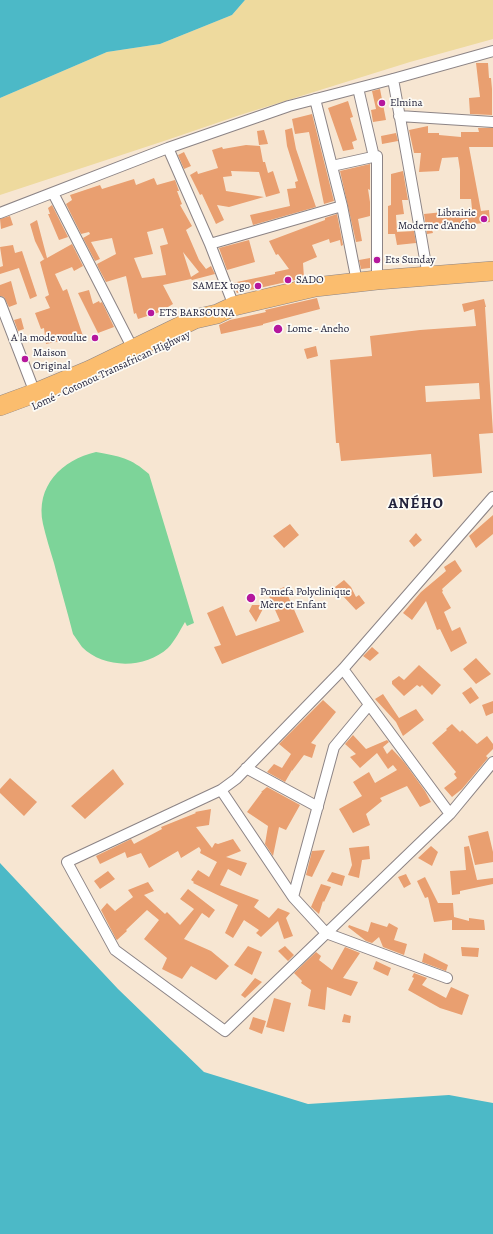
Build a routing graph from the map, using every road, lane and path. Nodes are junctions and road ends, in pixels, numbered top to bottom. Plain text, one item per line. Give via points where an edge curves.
1 (493, 51) edge
2 (393, 79) junction
3 (358, 88) junction
4 (315, 99) junction
5 (399, 116) junction
6 (493, 122) edge
7 (168, 148) junction
8 (374, 157) junction
9 (332, 166) junction
10 (53, 193) junction
11 (342, 206) junction
12 (0, 213) edge
13 (210, 244) junction
14 (493, 271) edge
15 (428, 277) junction
16 (377, 280) junction
17 (357, 282) junction
18 (0, 302) edge
19 (234, 306) junction
20 (217, 314) junction
21 (133, 349) junction
22 (35, 394) junction
23 (0, 406) edge
24 (0, 420) edge
25 (493, 497) edge
26 (343, 669) junction
27 (369, 705) junction
28 (493, 762) edge
29 (246, 768) junction
30 (221, 790) junction
31 (318, 807) junction
32 (450, 814) junction
33 (293, 897) junction
34 (326, 934) junction
35 (447, 978) dead end

1 - 2 street
2 - 3 street
2 - 5 street
3 - 4 street
3 - 8 street
4 - 7 street
4 - 9 street
5 - 6 street
5 - 15 street
7 - 10 street
7 - 13 street
8 - 9 street
8 - 16 street via 377,156 378,167
9 - 11 street
10 - 12 street
10 - 21 street
11 - 13 street
11 - 17 street
13 - 19 street
14 - 15 highway, Lomé - Cotonou Transafrican Highway
15 - 16 highway, Lomé - Cotonou Transafrican Highway
16 - 17 highway, Lomé - Cotonou Transafrican Highway
17 - 19 highway, Lomé - Cotonou Transafrican Highway via 315,287
18 - 22 street
19 - 20 highway, Lomé - Cotonou Transafrican Highway
20 - 21 highway, Lomé - Cotonou Transafrican Highway via 195,319
20 - 24 highway, Lomé - Cotonou Transafrican Highway via 207,325 191,335 54,399
21 - 22 highway, Lomé - Cotonou Transafrican Highway
22 - 23 highway, Lomé - Cotonou Transafrican Highway
25 - 26 street
26 - 27 street
26 - 29 street
27 - 31 street via 334,747
27 - 32 street
28 - 32 street
29 - 30 street
29 - 31 street
30 - 33 street
30 - 34 street via 67,862 115,950 225,1031
31 - 33 street
32 - 34 street
33 - 34 street
34 - 35 street

